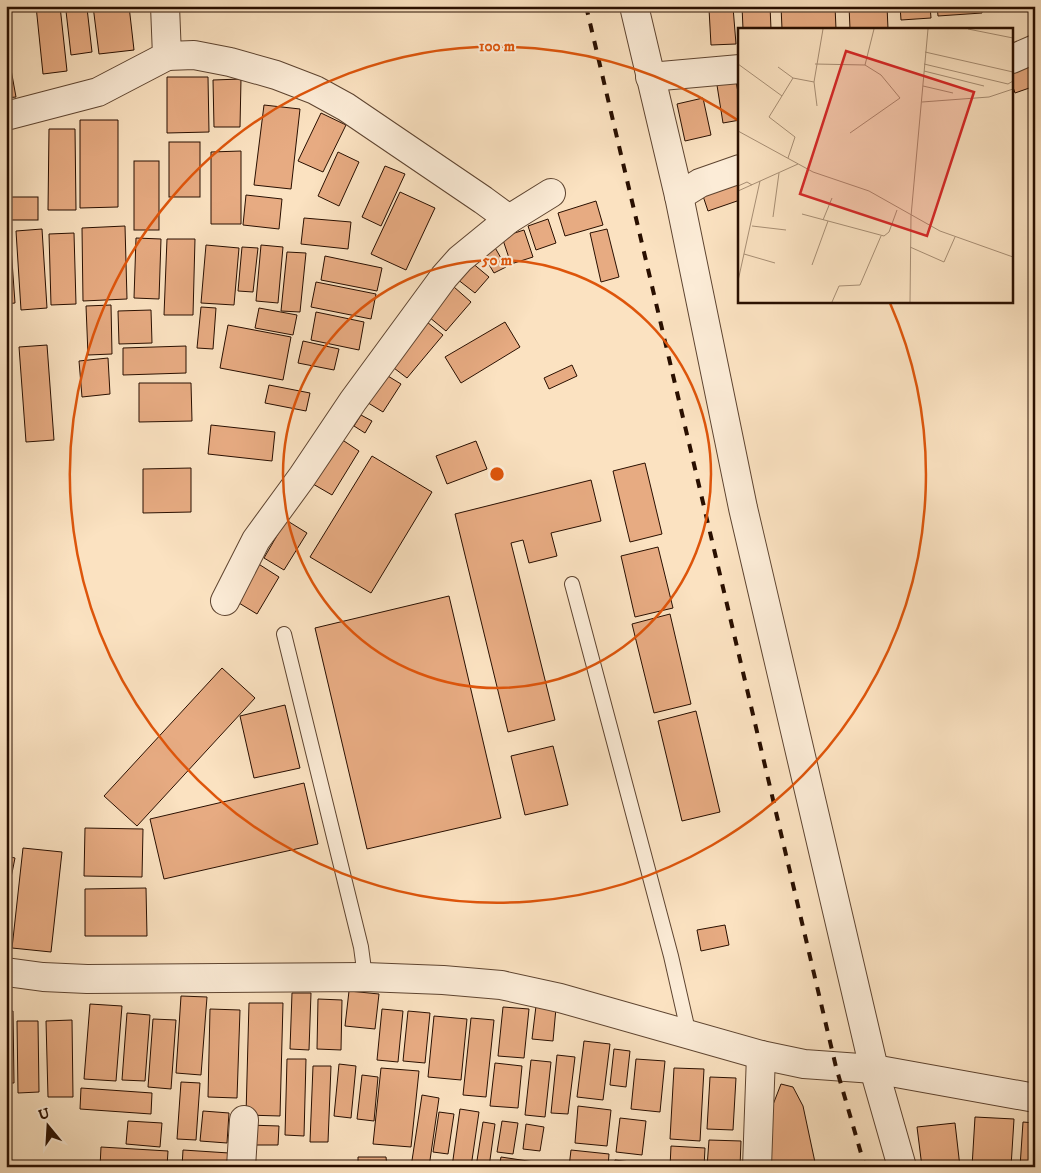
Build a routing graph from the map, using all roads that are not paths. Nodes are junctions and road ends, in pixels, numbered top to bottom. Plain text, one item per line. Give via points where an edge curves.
1 (165, 6) edge
2 (634, 6) edge
3 (1035, 49) edge
4 (167, 56) junction
5 (1014, 58) edge
6 (738, 69) edge
7 (650, 77) junction
8 (6, 116) edge
9 (738, 170) edge
10 (551, 193) dead end
11 (678, 193) junction
12 (499, 211) junction
13 (572, 584) dead end
14 (225, 601) dead end
15 (284, 634) dead end
16 (6, 972) edge
17 (365, 977) junction
18 (688, 1035) junction
19 (761, 1055) junction
20 (874, 1069) junction
21 (1035, 1098) edge
22 (244, 1120) dead end
23 (241, 1167) edge
24 (757, 1167) edge
25 (902, 1167) edge

1 - 4 street
2 - 7 street
3 - 5 street
4 - 8 street via 98,92
4 - 12 street via 194,55 230,62 316,90
6 - 7 street
7 - 11 street
9 - 11 street
10 - 12 street
11 - 20 street via 743,508
12 - 14 street via 433,292 353,401 256,540
13 - 18 lane via 671,956
15 - 17 lane via 361,947
16 - 17 street via 87,979
17 - 18 street via 501,986 560,998
18 - 19 street
19 - 20 street via 804,1064
19 - 24 street
20 - 21 street
20 - 25 street
22 - 23 street

